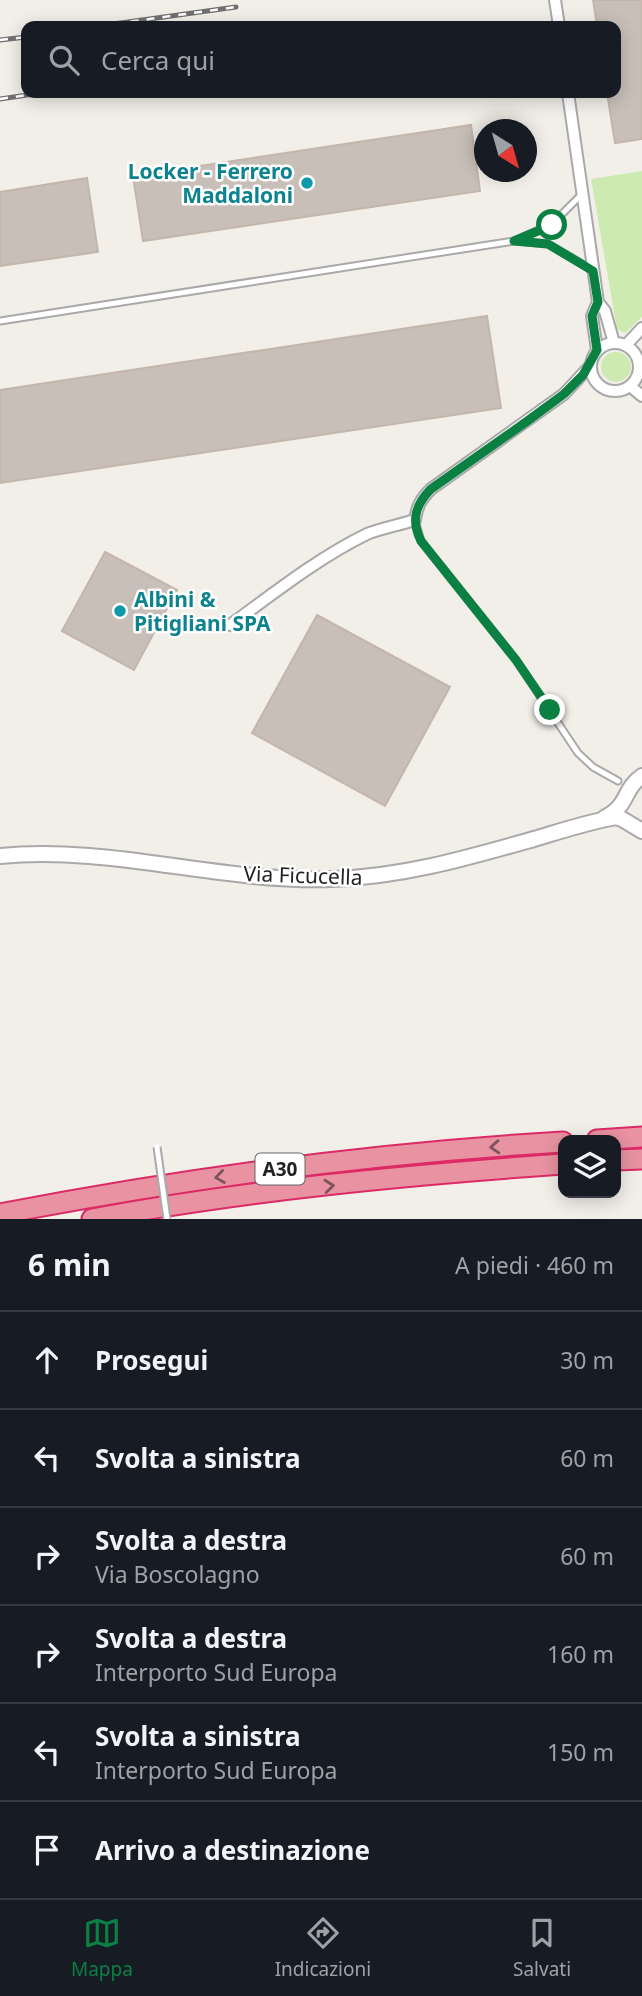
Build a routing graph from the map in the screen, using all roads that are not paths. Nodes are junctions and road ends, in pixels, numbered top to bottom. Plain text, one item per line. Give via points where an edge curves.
1 (555, 0) edge
2 (558, 21) edge
3 (569, 98) edge
4 (582, 194) junction
5 (514, 241) junction
6 (593, 271) junction
7 (598, 302) junction
8 (0, 321) edge
9 (642, 328) edge
10 (614, 343) junction
11 (626, 345) junction
12 (597, 350) junction
13 (641, 364) edge
14 (591, 365) junction
15 (600, 386) junction
16 (630, 386) junction
17 (564, 394) junction
18 (642, 396) edge
19 (415, 520) junction
20 (230, 625) dead end
21 (642, 776) edge
22 (618, 781) dead end
23 (627, 796) junction
24 (599, 820) junction
25 (639, 829) edge
26 (0, 856) edge
27 (642, 1137) edge
28 (621, 1138) edge
29 (558, 1142) edge
30 (157, 1147) dead end
31 (642, 1159) edge
32 (621, 1160) edge
33 (558, 1164) edge
34 (0, 1214) edge
35 (92, 1219) edge
36 (167, 1219) edge

1 - 2 street
3 - 4 street
4 - 5 lane via 552,225
4 - 6 street
5 - 6 lane via 548,244
5 - 8 lane
6 - 7 street
7 - 10 street
7 - 12 street via 592,316
9 - 11 street
10 - 11 street
10 - 12 street
11 - 13 street
12 - 14 street
13 - 16 street
14 - 15 street
14 - 17 street
15 - 16 street via 615,391
15 - 17 street
16 - 18 street
17 - 19 street via 431,489 416,509
19 - 20 street via 370,533 344,547
19 - 22 lane via 421,541 523,669 578,753
21 - 23 street, Via Ficucella
23 - 24 street, Via Ficucella via 617,811
23 - 25 street, Via Ficucella via 627,812
24 - 25 street, Via Ficucella via 622,819
24 - 26 street, Via Ficucella via 461,859 373,877 300,879 51,853
27 - 28 highway
29 -> 34 highway, A30 via 290,1168
30 - 36 lane, bridge
31 - 32 highway
35 -> 33 highway, A30 via 295,1189

